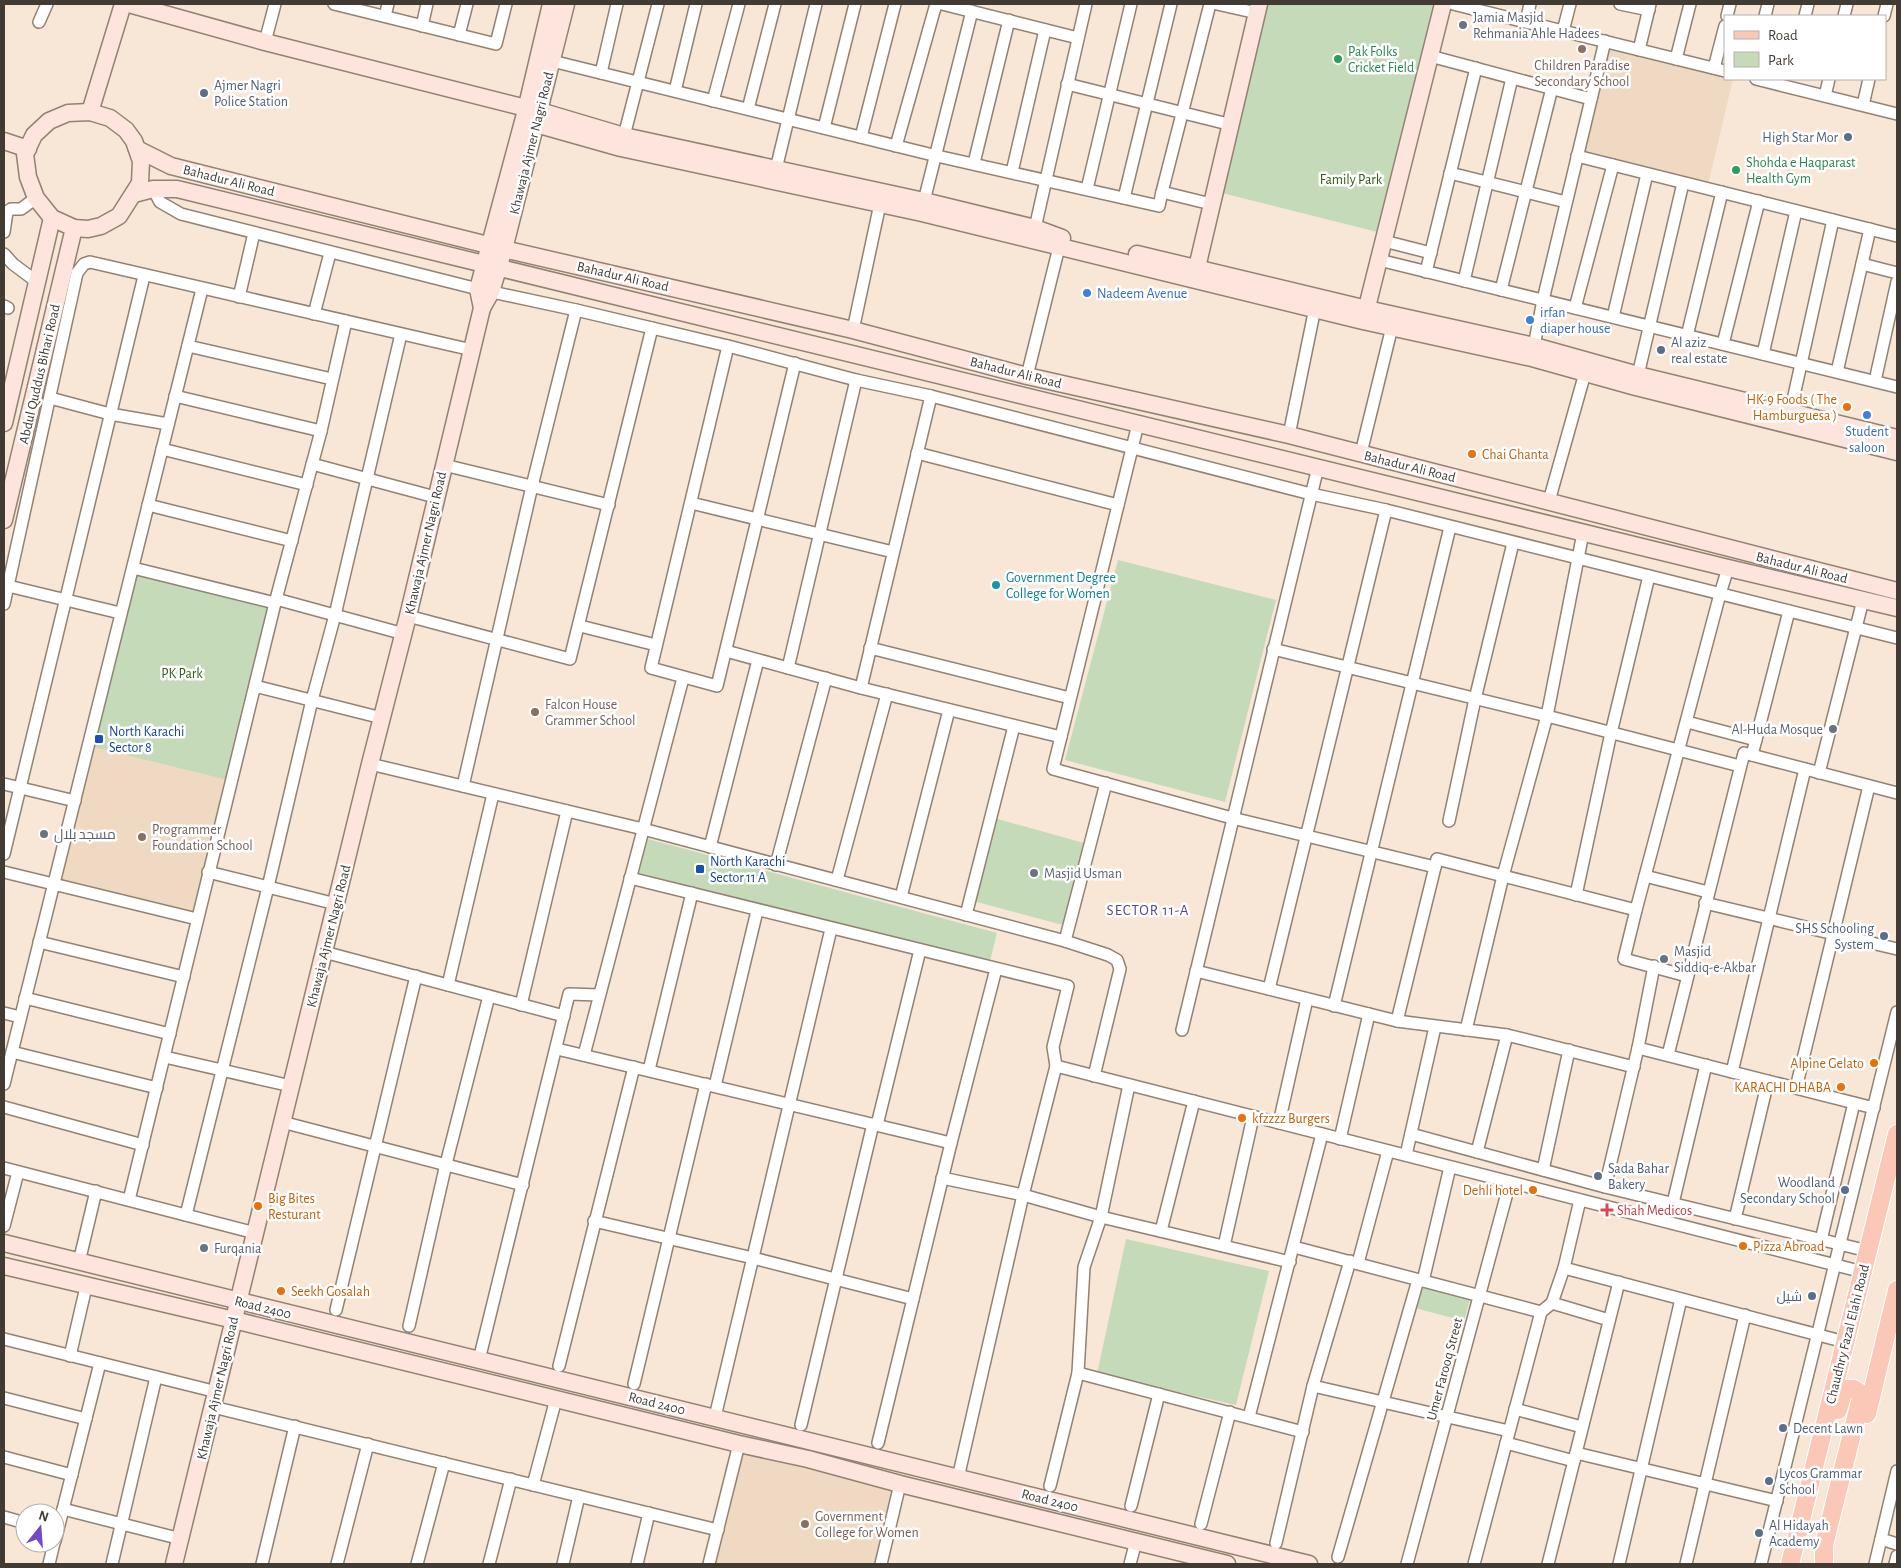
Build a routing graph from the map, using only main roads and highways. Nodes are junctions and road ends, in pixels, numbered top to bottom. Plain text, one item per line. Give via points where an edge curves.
1 (123, 4) edge
2 (129, 4) edge
3 (551, 4) edge
4 (566, 4) edge
5 (1443, 4) edge
6 (1258, 9) edge
7 (90, 112) junction
8 (534, 114) junction
9 (4, 141) edge
10 (28, 149) junction
11 (137, 149) junction
12 (134, 194) junction
13 (52, 218) junction
14 (74, 228) junction
15 (1060, 242) junction
16 (497, 247) junction
17 (492, 266) junction
18 (1196, 274) junction
19 (1365, 315) junction
20 (1788, 419) junction
21 (4, 423) edge
22 (1251, 426) junction
23 (1897, 438) edge
24 (1245, 449) junction
25 (1897, 452) edge
26 (4, 520) edge
27 (1897, 591) edge
28 (1897, 608) edge
29 (1897, 1134) edge
30 (4, 1243) edge
31 (4, 1266) edge
32 (1897, 1290) edge
33 (238, 1301) junction
34 (234, 1320) junction
35 (812, 1441) junction
36 (808, 1459) junction
37 (1799, 1527) junction
38 (174, 1564) edge
39 (1227, 1564) edge
40 (1309, 1564) edge
41 (1790, 1564) edge
42 (1824, 1564) edge
43 (1830, 1564) edge

1 - 7 main road
2 - 8 main road
3 - 8 main road, Khawaja Ajmer Nagri Road
4 - 8 main road, Khawaja Ajmer Nagri Road
5 - 19 main road
6 - 18 main road
7 - 10 main road via 68,113 49,121 34,136
7 - 11 main road via 110,118 126,130
8 - 15 main road via 621,148
8 - 15 main road via 1035,228
8 - 16 main road, Khawaja Ajmer Nagri Road
9 - 10 main road
10 - 13 main road via 28,177 36,198
11 - 12 main road via 141,161 140,183
11 - 16 main road, Bahadur Ali Road via 171,166
12 - 14 main road via 119,216 101,226
12 - 17 main road, Bahadur Ali Road via 153,189 177,189
13 - 14 main road
13 - 21 main road, Abdul Quddus Bihari Road
14 - 26 main road, Abdul Quddus Bihari Road
15 - 18 main road
16 - 17 main road, Khawaja Ajmer Nagri Road
16 - 22 main road, Bahadur Ali Road via 853,330 1027,376
17 - 24 main road, Bahadur Ali Road
17 - 33 main road, Khawaja Ajmer Nagri Road
18 - 19 main road
18 - 19 main road via 1314,308
19 - 20 main road via 1534,346
19 - 20 main road via 1392,327
20 - 23 main road
20 - 25 main road
22 - 24 main road
22 - 27 main road, Bahadur Ali Road
24 - 28 main road, Bahadur Ali Road
29 - 37 main road, Chaudhry Fazal Elahi Road
30 - 33 main road, Road 2400
31 - 34 main road, Road 2400
32 - 43 main road
33 - 34 main road, Khawaja Ajmer Nagri Road
33 - 35 main road, Road 2400
34 - 36 main road, Road 2400
34 - 38 main road, Khawaja Ajmer Nagri Road
35 - 36 main road
35 - 40 main road, Road 2400
36 - 39 main road, Road 2400
37 - 41 main road, Chaudhry Fazal Elahi Road
37 - 42 main road via 1813,1506 1843,1393 1846,1389 1854,1389 1861,1398 1824,1545

